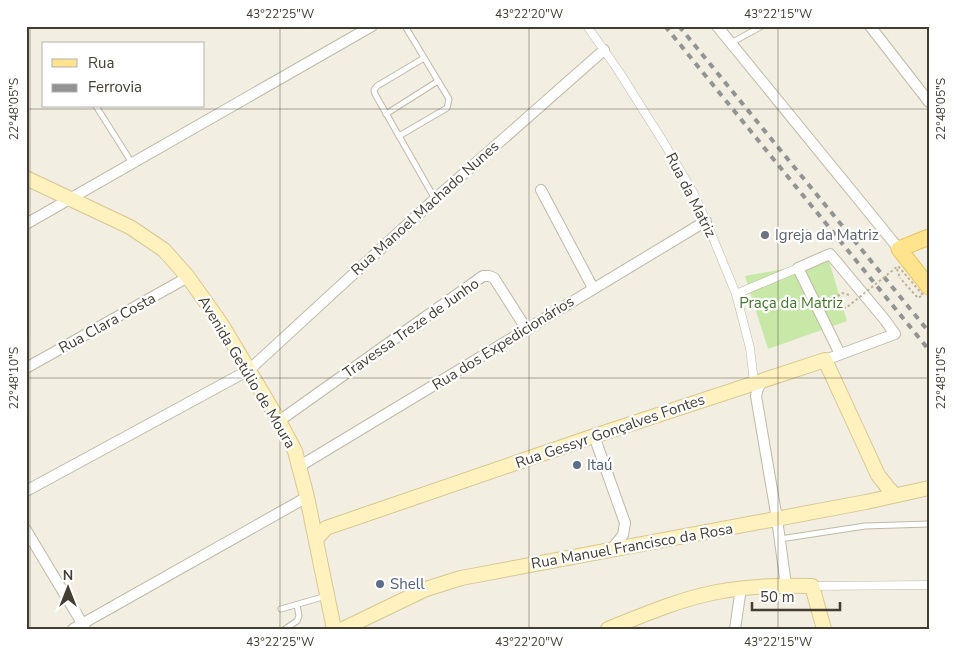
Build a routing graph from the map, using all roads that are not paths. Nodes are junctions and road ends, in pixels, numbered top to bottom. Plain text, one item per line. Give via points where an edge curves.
1 (372, 26) edge
2 (406, 26) edge
3 (587, 26) edge
4 (717, 26) edge
5 (762, 26) edge
6 (870, 26) edge
7 (731, 43) junction
8 (604, 50) junction
9 (424, 58) junction
10 (438, 81) junction
11 (929, 102) edge
12 (97, 108) edge
13 (386, 114) junction
14 (399, 136) junction
15 (132, 164) junction
16 (26, 178) edge
17 (541, 190) dead end
18 (71, 199) junction
19 (435, 199) junction
20 (706, 221) junction
21 (26, 224) edge
22 (929, 237) edge
23 (899, 249) junction
24 (798, 268) junction
25 (188, 277) junction
26 (929, 287) edge
27 (593, 288) junction
28 (736, 294) junction
29 (526, 330) junction
30 (840, 354) junction
31 (825, 360) junction
32 (26, 368) edge
33 (249, 370) junction
34 (759, 381) junction
35 (279, 421) junction
36 (594, 436) junction
37 (300, 466) junction
38 (878, 475) junction
39 (929, 488) edge
40 (26, 491) edge
41 (895, 495) junction
42 (308, 497) junction
43 (866, 502) junction
44 (777, 520) junction
45 (929, 524) edge
46 (319, 525) junction
47 (26, 530) edge
48 (780, 539) junction
49 (611, 550) junction
50 (786, 585) junction
51 (929, 585) edge
52 (812, 586) junction
53 (741, 588) junction
54 (326, 596) junction
55 (297, 605) junction
56 (281, 609) dead end
57 (80, 627) edge
58 (284, 629) edge
59 (334, 629) edge
60 (343, 629) edge
61 (608, 629) edge
62 (735, 629) edge
63 (824, 629) edge

1 - 15 street
2 - 9 lane
3 - 8 street, Rua da Matriz
4 - 7 street
5 - 7 lane
6 - 11 street
7 - 23 street
8 - 19 street, Rua Manoel Machado Nunes
8 - 20 street, Rua da Matriz via 664,143
9 - 10 lane
9 - 13 lane via 374,90
10 - 13 lane
10 - 14 lane via 449,99 447,108
12 - 15 lane
13 - 14 lane
14 - 19 lane
15 - 18 street
16 - 18 main road, Avenida Getúlio de Moura
17 - 27 street
18 - 21 street
18 - 25 main road, Avenida Getúlio de Moura via 151,240
19 - 33 street, Rua Manoel Machado Nunes
20 - 27 street, Rua dos Expedicionários
20 - 28 street, Rua da Matriz
22 - 23 main road
23 - 26 main road
24 - 28 street
24 - 30 street
24 - 30 street, Rua Gessyr Gonçalves Fontes via 830,254 895,334
25 - 32 street, Rua Clara Costa
25 - 33 main road, Avenida Getúlio de Moura
27 - 29 street, Rua dos Expedicionários
28 - 34 street, Rua da Matriz
29 - 35 street, Travessa Treze de Junho via 494,278 483,276
29 - 37 street, Rua dos Expedicionários
30 - 31 street, Rua Gessyr Gonçalves Fontes
31 - 34 main road, Rua Gessyr Gonçalves Fontes
31 - 38 main road
33 - 35 main road, Avenida Getúlio de Moura
33 - 40 street, Rua Manoel Machado Nunes
34 - 36 main road, Rua Gessyr Gonçalves Fontes
34 - 44 street, Rua da Matriz via 756,396
35 - 37 main road, Avenida Getúlio de Moura
36 - 46 main road, Rua Gessyr Gonçalves Fontes
36 - 49 street via 625,523 623,535
37 - 42 main road, Avenida Getúlio de Moura
38 - 41 main road
38 - 43 main road via 874,493
39 - 41 main road, Rua Manuel Francisco da Rosa
41 - 43 main road, Rua Manuel Francisco da Rosa
42 - 46 main road, Avenida Getúlio de Moura
42 - 57 street
43 - 44 main road, Rua Manuel Francisco da Rosa
44 - 48 street, Rua da Matriz
44 - 49 main road, Rua Manuel Francisco da Rosa
45 - 48 lane via 864,526
46 - 54 main road, Rua Gessyr Gonçalves Fontes via 316,539
47 - 57 street
48 - 50 street, Rua da Matriz
49 - 60 main road, Rua Manuel Francisco da Rosa via 461,578 426,589
50 - 52 main road
50 - 53 main road
51 - 52 street
52 - 63 main road
53 - 61 main road via 715,592
53 - 62 street
54 - 55 lane
54 - 59 main road
55 - 56 lane
55 - 58 lane via 297,621

